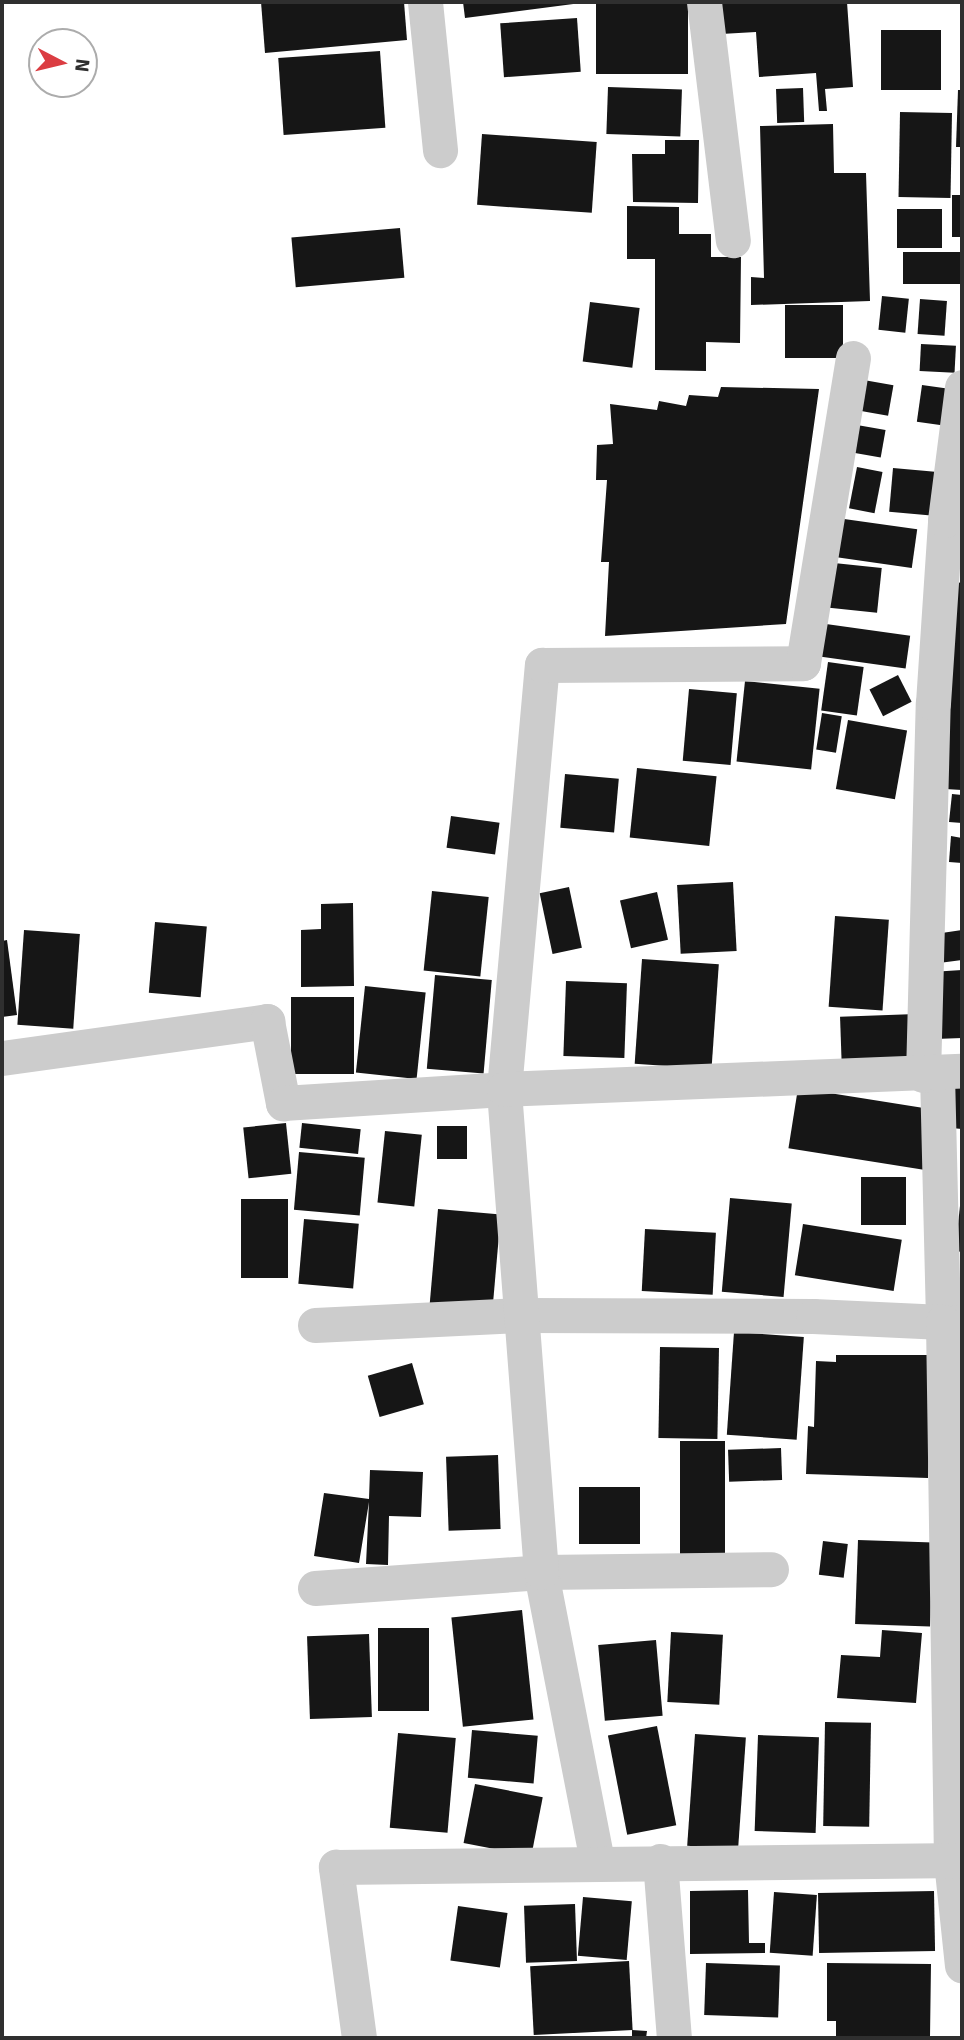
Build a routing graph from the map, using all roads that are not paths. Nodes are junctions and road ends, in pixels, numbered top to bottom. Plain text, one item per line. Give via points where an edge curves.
1 (425, 2) edge
2 (704, 2) edge
3 (440, 149) dead end
4 (733, 240) dead end
5 (853, 358) dead end
6 (962, 387) edge
7 (954, 523) edge
8 (2, 1058) edge
9 (941, 1074) edge
10 (504, 1089) junction
11 (522, 1315) junction
12 (952, 1323) edge
13 (315, 1325) dead end
14 (771, 1569) dead end
15 (541, 1572) junction
16 (315, 1588) dead end
17 (956, 1860) edge
18 (597, 1861) junction
19 (660, 1861) junction
20 (962, 1965) edge
21 (359, 2038) edge
22 (674, 2038) edge

1 - 3 street
2 - 4 street
5 - 10 street via 803,663 542,665
6 - 7 street
7 - 9 street via 933,703
8 - 10 street via 267,1021 283,1103
9 - 10 street
9 - 12 street
10 - 11 street
11 - 12 street via 813,1316
11 - 13 street
11 - 15 street
12 - 17 street
14 - 15 street
15 - 16 street
15 - 18 street
17 - 19 street
17 - 20 street
18 - 19 street
18 - 21 street via 336,1867
19 - 22 street

